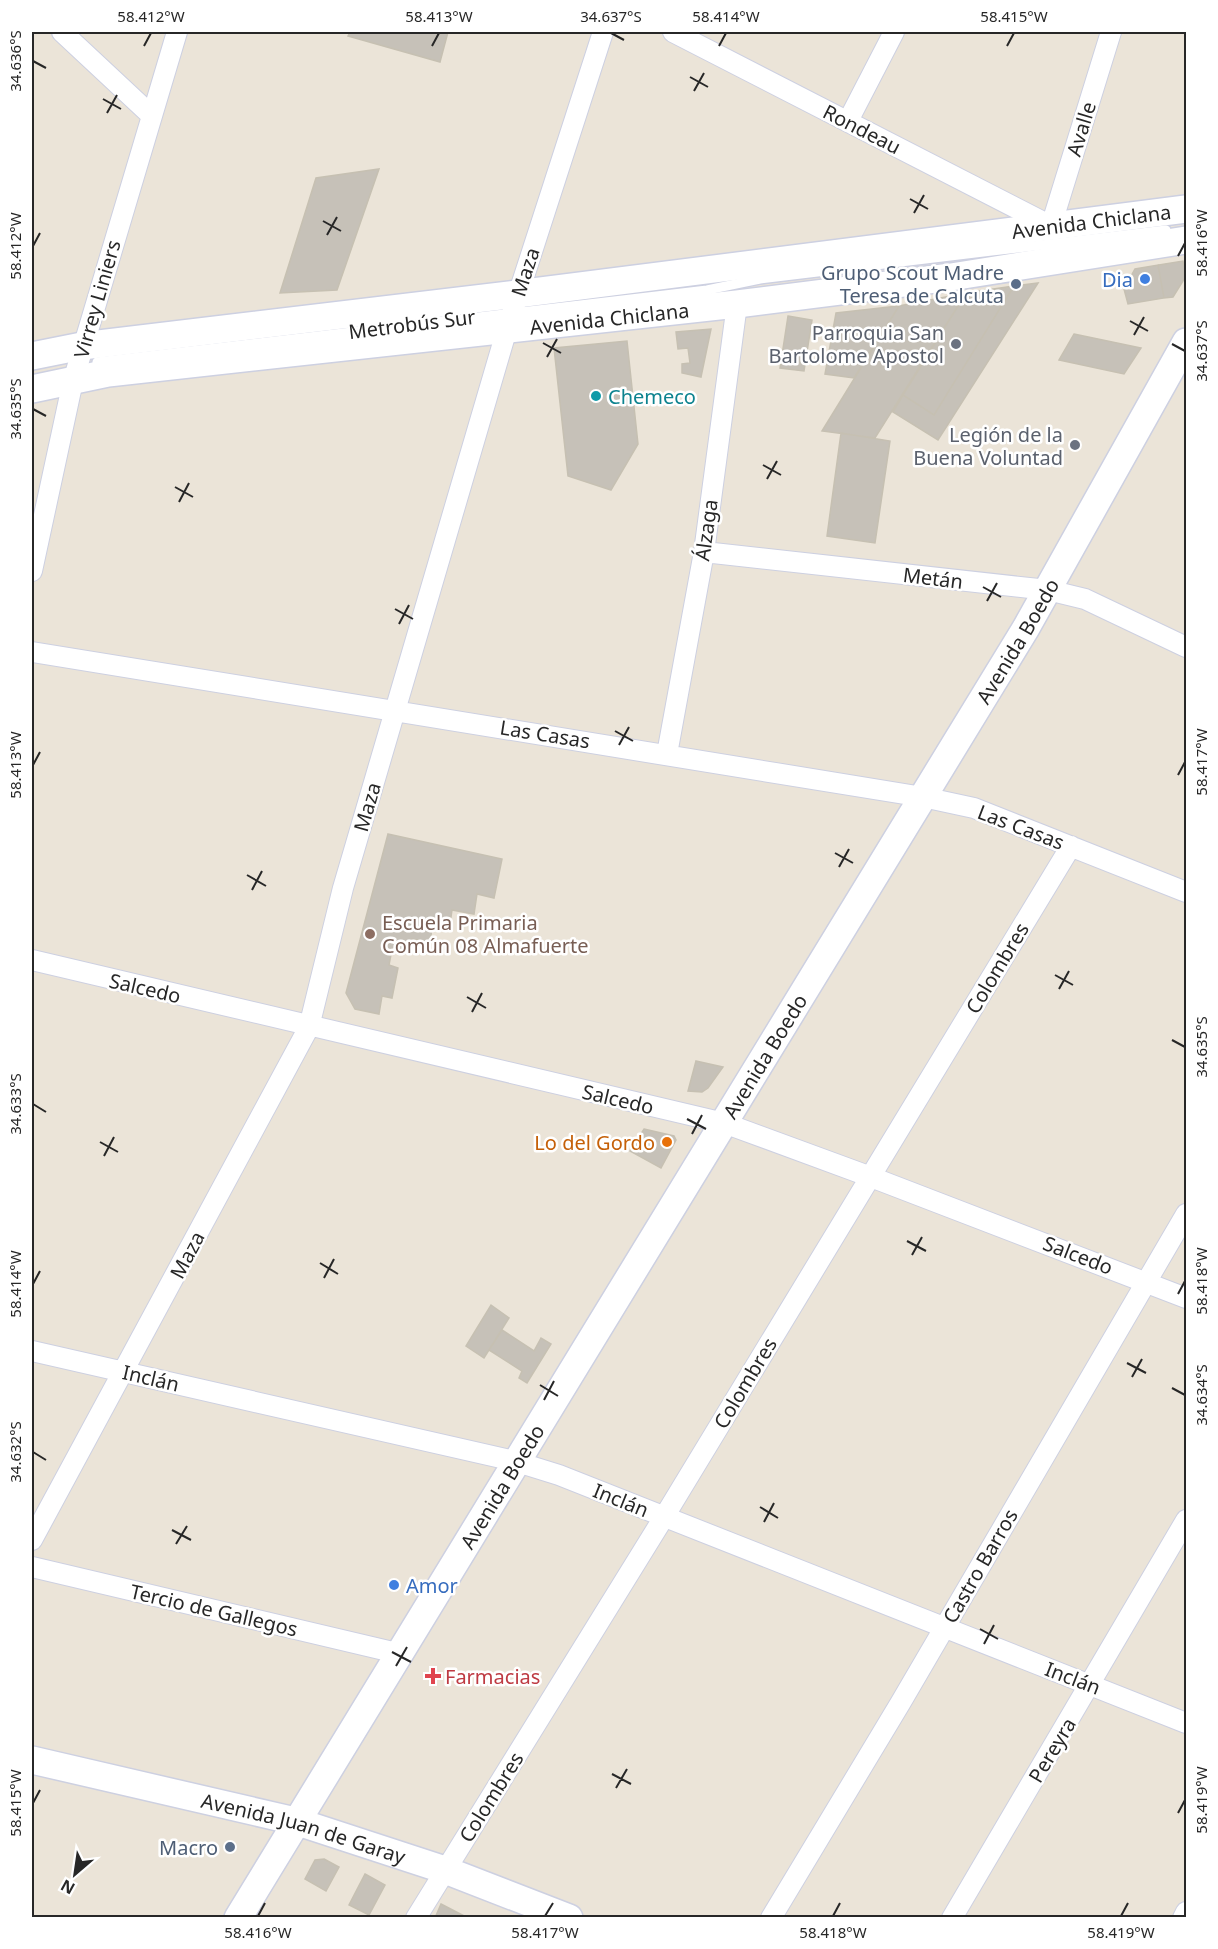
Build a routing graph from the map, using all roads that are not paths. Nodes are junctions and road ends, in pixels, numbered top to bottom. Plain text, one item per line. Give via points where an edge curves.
1 (62, 32) edge
2 (177, 32) edge
3 (603, 32) edge
4 (673, 32) edge
5 (894, 32) edge
6 (1111, 32) edge
7 (152, 116) junction
8 (848, 122) junction
9 (1051, 226) junction
10 (1183, 226) edge
11 (737, 304) junction
12 (512, 312) junction
13 (1186, 342) edge
14 (32, 356) edge
15 (75, 365) junction
16 (32, 389) edge
17 (704, 552) junction
18 (32, 571) edge
19 (1048, 590) junction
20 (1186, 647) edge
21 (32, 652) edge
22 (394, 710) junction
23 (667, 754) junction
24 (923, 797) junction
25 (1071, 846) junction
26 (1186, 892) edge
27 (32, 960) edge
28 (309, 1027) junction
29 (724, 1123) junction
30 (871, 1177) junction
31 (1186, 1214) edge
32 (1146, 1282) junction
33 (1186, 1298) edge
34 (32, 1351) edge
35 (124, 1372) junction
36 (514, 1461) junction
37 (664, 1517) junction
38 (1186, 1520) edge
39 (32, 1540) edge
40 (32, 1567) edge
41 (944, 1627) junction
42 (397, 1653) junction
43 (1090, 1685) junction
44 (1186, 1723) edge
45 (32, 1760) edge
46 (295, 1821) junction
47 (445, 1870) junction
48 (1186, 1912) edge
49 (238, 1917) edge
50 (416, 1917) edge
51 (569, 1917) edge
52 (771, 1917) edge
53 (952, 1917) edge
54 (1183, 1917) edge

1 - 7 street
2 - 7 street, Virrey Liniers
3 - 12 street, Maza
4 - 8 street, Rondeau
5 - 8 street
6 - 9 street, Avalle
7 - 15 street, Virrey Liniers
8 - 9 street, Rondeau
9 - 10 main road, Avenida Chiclana
9 - 12 main road, Avenida Chiclana
10 - 11 main road, Avenida Chiclana via 951,277
10 - 12 lane
11 - 12 main road, Avenida Chiclana
11 - 17 street, Álzaga
12 - 15 main road, Avenida Chiclana
12 - 15 main road, Avenida Chiclana via 108,374
12 - 22 street, Maza
13 - 19 main road, Avenida Boedo
14 - 15 main road, Avenida Chiclana
15 - 16 main road, Avenida Chiclana
15 - 18 street, Virrey Liniers
17 - 19 street, Metán
17 - 23 street, Álzaga
19 - 20 street, Metán via 1085,599
19 - 24 main road, Avenida Boedo
21 - 22 street, Las Casas
22 - 23 street, Las Casas
22 - 28 street, Maza via 321,969
23 - 24 street, Las Casas
24 - 25 street, Las Casas via 974,808
24 - 29 main road, Avenida Boedo
25 - 26 street, Las Casas
25 - 30 street, Colombres
27 - 28 street, Salcedo
28 - 29 street, Salcedo
28 - 35 street, Maza
29 - 30 street, Salcedo
29 - 36 main road, Avenida Boedo
30 - 32 street, Salcedo
30 - 37 street, Colombres
31 - 32 street, Castro Barros
32 - 33 street, Salcedo
32 - 41 street, Castro Barros
34 - 35 street, Inclán
35 - 36 street, Inclán
35 - 39 street, Maza
36 - 37 street, Inclán
36 - 42 main road, Avenida Boedo
37 - 41 street, Inclán
37 - 47 street, Colombres
38 - 43 street, Pereyra
40 - 42 street, Tercio de Gallegos
41 - 43 street, Inclán
41 - 52 street, Castro Barros
42 - 46 main road, Avenida Boedo
43 - 44 street, Inclán
43 - 53 street, Pereyra
45 - 46 main road, Avenida Juan de Garay
46 - 47 main road, Avenida Juan de Garay
46 - 49 main road, Avenida Boedo
47 - 50 street, Colombres
47 - 51 main road, Avenida Juan de Garay
48 - 54 street

